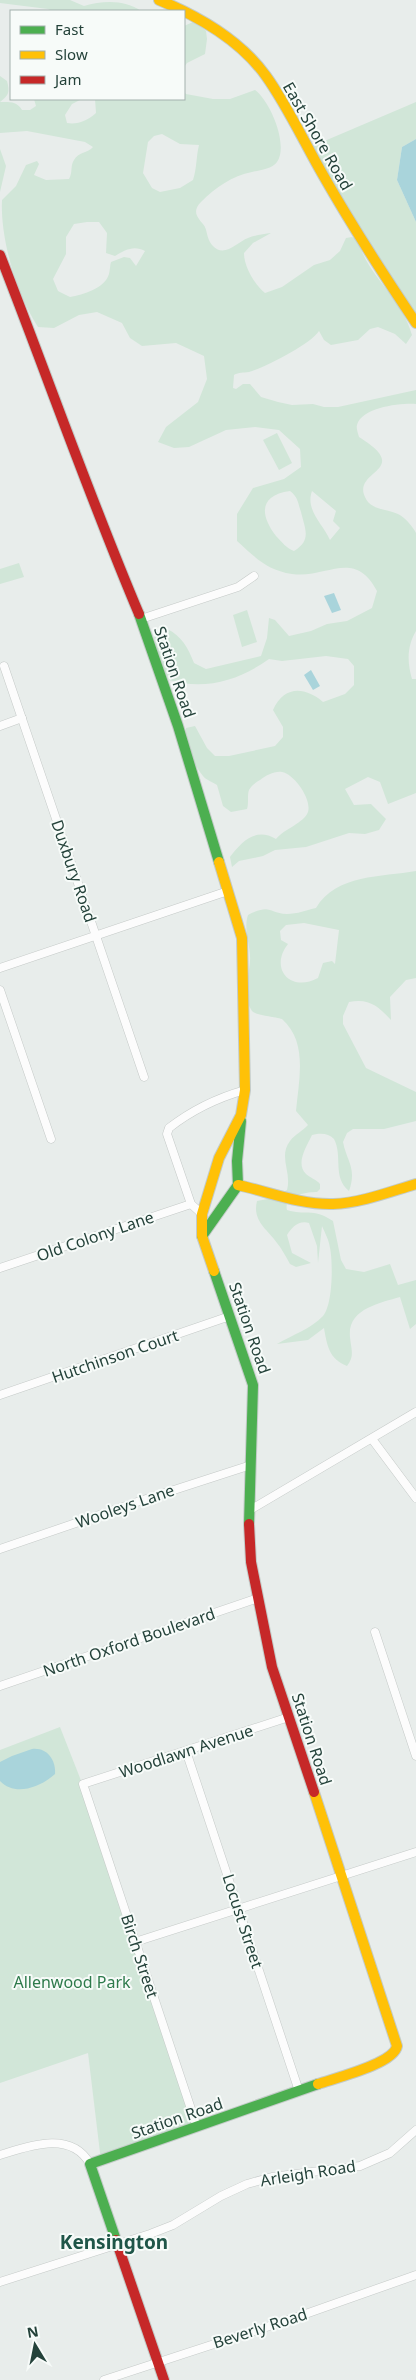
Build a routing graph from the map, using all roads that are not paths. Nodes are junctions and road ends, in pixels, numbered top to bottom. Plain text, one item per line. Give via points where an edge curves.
1 (159, 0) edge
2 (183, 10) edge
3 (185, 11) edge
4 (0, 255) edge
5 (4, 281) edge
6 (416, 323) edge
7 (254, 576) dead end
8 (141, 619) junction
9 (4, 666) dead end
10 (22, 718) junction
11 (0, 726) edge
12 (228, 891) junction
13 (96, 936) junction
14 (0, 968) edge
15 (0, 990) edge
16 (144, 1077) dead end
17 (245, 1090) junction
18 (241, 1115) junction
19 (51, 1139) dead end
20 (416, 1184) edge
21 (238, 1185) junction
22 (191, 1204) junction
23 (202, 1214) junction
24 (202, 1236) junction
25 (0, 1268) edge
26 (230, 1316) junction
27 (0, 1395) edge
28 (416, 1412) edge
29 (372, 1439) junction
30 (251, 1465) junction
31 (416, 1498) edge
32 (250, 1510) junction
33 (0, 1550) edge
34 (258, 1598) junction
35 (375, 1632) dead end
36 (0, 1686) edge
37 (289, 1717) junction
38 (186, 1751) junction
39 (416, 1756) edge
40 (83, 1784) joint
41 (416, 1852) edge
42 (342, 1876) junction
43 (239, 1909) junction
44 (135, 1942) junction
45 (299, 2091) junction
46 (197, 2127) junction
47 (416, 2130) edge
48 (0, 2155) edge
49 (90, 2164) junction
50 (118, 2244) junction
51 (416, 2275) edge
52 (0, 2282) edge
53 (158, 2362) junction
54 (104, 2380) edge
55 (164, 2380) edge

1 - 2 street, East Shore Road
3 - 6 street, East Shore Road via 222,34 266,76 361,241
4 - 5 street, Station Road
5 - 8 street, Station Road via 59,406 110,548
7 - 8 street via 238,587
8 - 12 street, Station Road via 178,726
9 - 10 street, Duxbury Road
10 - 11 street
10 - 13 street, Duxbury Road
12 - 13 street
12 - 17 street, Station Road via 242,942
13 - 14 street
13 - 16 street, Duxbury Road
15 - 19 street
17 - 18 street, Station Road
17 - 22 street via 222,1096 169,1128 167,1134
18 - 21 street, Station Road
18 - 23 street, Station Road via 219,1158
20 - 21 street via 333,1204 310,1202
21 - 24 street
22 - 23 street
22 - 25 street, Old Colony Lane
23 - 24 street, Station Road
24 - 26 street, Station Road
26 - 27 street, Hutchinson Court
26 - 30 street, Station Road via 254,1385
28 - 29 street
29 - 31 street
29 - 32 street
30 - 32 street, Station Road
30 - 33 street, Wooleys Lane
32 - 34 street, Station Road via 251,1562
34 - 36 street, North Oxford Boulevard
34 - 37 street, Station Road via 272,1667
35 - 39 street
37 - 38 street, Woodlawn Avenue
37 - 42 street, Station Road
38 - 40 street, Woodlawn Avenue
38 - 43 street, Locust Street
40 - 44 street, Birch Street
41 - 42 street
42 - 43 street
42 - 45 street, Station Road via 398,2048 394,2056 384,2061
43 - 44 street
43 - 45 street, Locust Street
44 - 46 street, Birch Street
45 - 46 street, Station Road
46 - 49 street, Station Road
47 - 50 street, Arleigh Road via 390,2154 360,2166 272,2177 247,2184 173,2225
48 - 49 street via 37,2144 59,2144 82,2152
49 - 50 street
50 - 52 street, Arleigh Road
50 - 53 street
51 - 53 street, Beverly Road
53 - 54 street, Beverly Road
53 - 55 street

